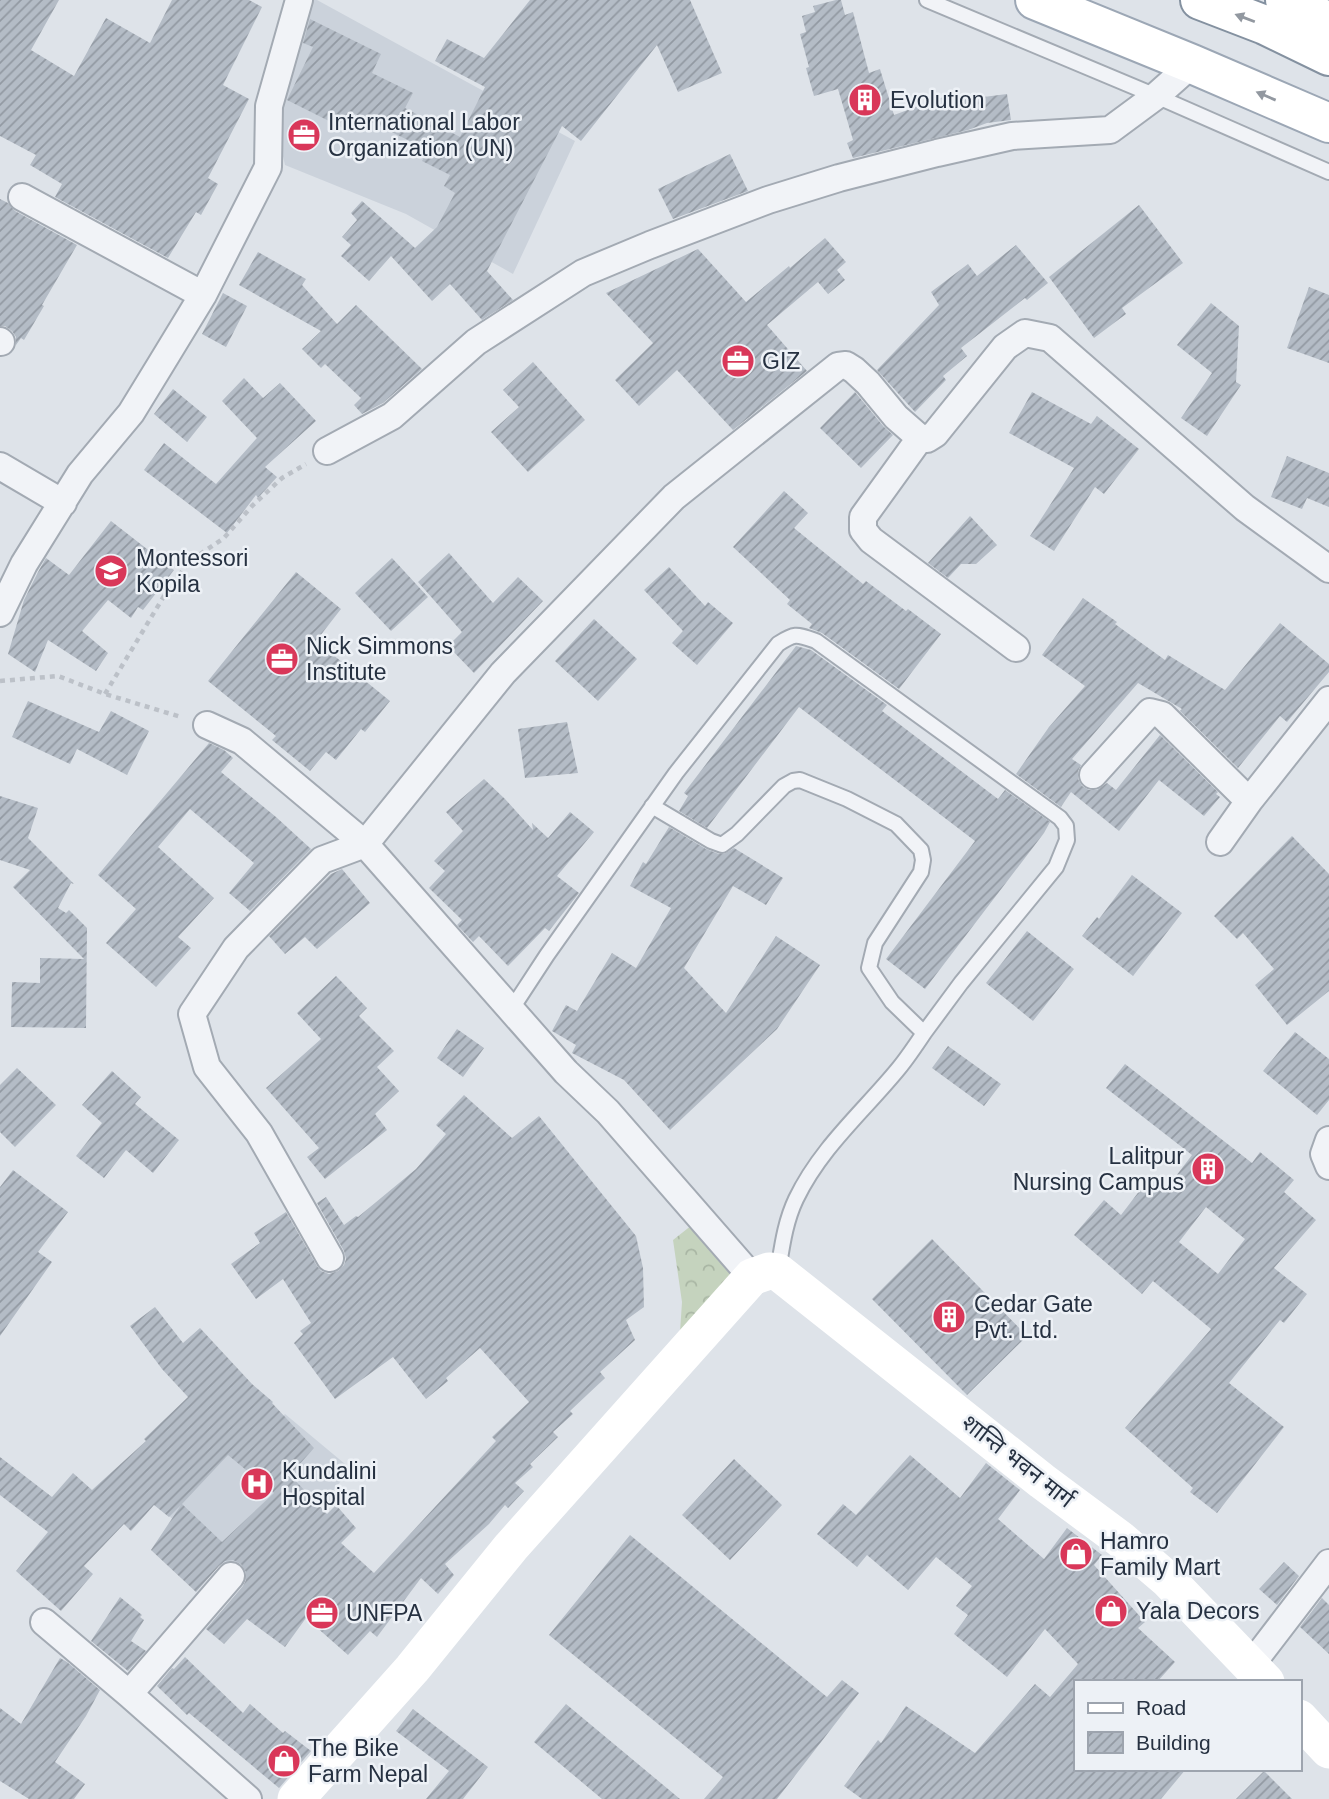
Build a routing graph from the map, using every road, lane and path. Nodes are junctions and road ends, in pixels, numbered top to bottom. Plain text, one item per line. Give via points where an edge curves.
1 (299, 0) edge
2 (927, 0) edge
3 (1035, 0) edge
4 (1200, 0) edge
5 (1285, 0) edge
6 (1329, 22) edge
7 (1329, 56) edge
8 (1192, 64) junction
9 (1156, 96) junction
10 (1329, 123) edge
11 (1329, 172) edge
12 (22, 197) dead end
13 (202, 295) junction
14 (920, 438) junction
15 (327, 452) joint
16 (0, 466) edge
17 (63, 503) junction
18 (1329, 569) edge
19 (0, 613) edge
20 (1016, 648) dead end
21 (0, 681) edge
22 (105, 694) junction
23 (1329, 699) edge
24 (207, 725) joint
25 (1093, 775) dead end
26 (1250, 801) junction
27 (652, 806) junction
28 (1220, 842) dead end
29 (365, 844) junction
30 (511, 1010) junction
31 (924, 1033) junction
32 (1329, 1140) edge
33 (1329, 1167) edge
34 (330, 1258) dead end
35 (765, 1275) junction
36 (1329, 1563) edge
37 (231, 1576) dead end
38 (44, 1622) dead end
39 (1259, 1673) edge
40 (129, 1693) junction
41 (1301, 1720) edge
42 (1329, 1750) edge
43 (247, 1799) edge
44 (296, 1799) edge

1 - 13 street via 269,106 268,167
2 - 9 lane
3 - 8 main road
7 -> 4 main road
5 - 6 main road
8 - 9 street
10 -> 8 main road
9 - 11 lane
9 - 15 street via 1110,130 1012,136 839,178 768,200 594,268 476,341 392,416
12 - 13 street
13 - 17 street via 131,413 80,474
14 - 18 street via 934,434 1005,347 1025,333 1050,338 1245,508
14 - 20 street via 863,517 863,530
14 - 29 street via 854,370 838,366 674,497 503,673
15 - 22 path via 282,478 224,538 190,561
16 - 17 street
17 - 19 street via 24,564
21 - 22 path via 58,676
22 - 24 path
23 - 26 street
24 - 29 street via 242,741
25 - 26 street via 1150,712 1162,715
26 - 28 street
27 - 30 lane
27 - 31 lane via 722,845 785,786 800,780 896,824 921,850 923,860 875,943 869,968 892,1002
27 - 31 lane via 778,644 792,635 816,641 1060,818 1067,840 1056,867
29 - 30 street
29 - 34 street via 322,860 236,948 192,1014 207,1067 259,1133
30 - 35 street
31 - 35 lane via 817,1164 796,1199
32 - 33 street via 1324,1154
35 - 39 main road, शान्ति भवन मार्ग via 1120,1539 1168,1580
35 - 44 main road via 511,1547 412,1669
36 - 39 street
37 - 40 street
38 - 40 street
40 - 43 street
41 - 42 main road

